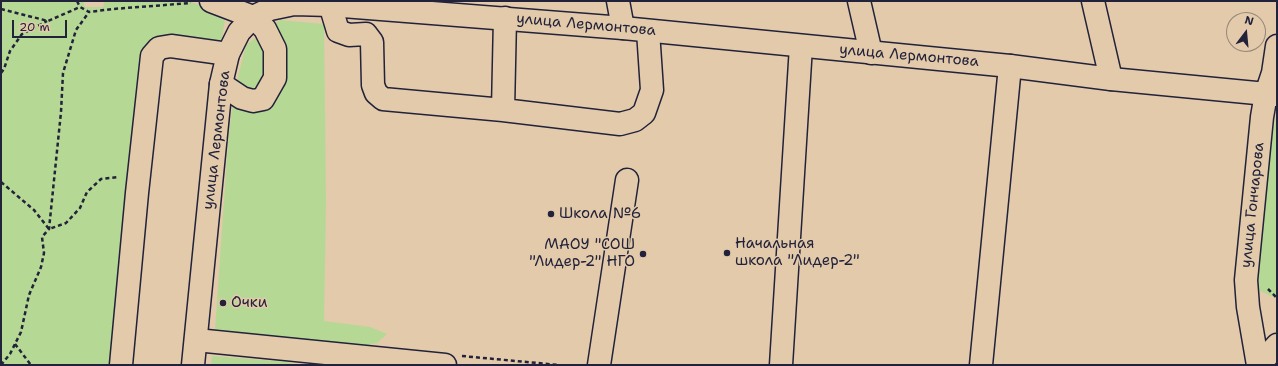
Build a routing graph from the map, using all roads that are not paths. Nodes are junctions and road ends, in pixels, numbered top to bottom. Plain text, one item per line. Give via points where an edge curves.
1 (212, 1) edge
2 (618, 1) edge
3 (859, 1) edge
4 (1093, 1) edge
5 (329, 3) edge
6 (260, 9) edge
7 (505, 18) junction
8 (623, 28) junction
9 (648, 31) junction
10 (801, 46) junction
11 (1277, 46) edge
12 (871, 53) junction
13 (228, 54) junction
14 (1010, 66) junction
15 (1111, 79) junction
16 (221, 84) junction
17 (1272, 94) edge
18 (503, 110) junction
19 (628, 180) dead end
20 (205, 340) junction
21 (1277, 345) edge
22 (122, 365) edge
23 (193, 365) edge
24 (445, 365) edge
25 (599, 365) edge
26 (781, 365) edge
27 (981, 365) edge
28 (1258, 365) edge

1 - 6 main road
2 - 8 main road
3 - 12 main road
4 - 15 main road
5 - 6 main road, улица Лермонтова via 294,4
5 - 7 main road, улица Лермонтова
5 - 18 main road via 338,31 366,34 372,42 373,85 376,93 383,99
6 - 13 main road, улица Лермонтова via 239,32
6 - 16 main road via 265,29 275,49 275,78 263,99 253,101 242,98
7 - 8 main road, улица Лермонтова
7 - 18 main road
8 - 9 main road, улица Лермонтова
9 - 10 main road, улица Лермонтова
9 - 18 main road via 652,90 644,113 635,120 620,124
10 - 12 main road, улица Лермонтова
10 - 26 main road
11 - 17 main road, улица Гончарова
12 - 14 main road, улица Лермонтова
13 - 16 main road, улица Лермонтова
13 - 22 main road via 171,46 159,48 152,56
14 - 15 main road, улица Лермонтова
14 - 27 main road
15 - 17 main road, улица Лермонтова
16 - 20 main road, улица Лермонтова
17 - 28 main road, улица Гончарова via 1262,116 1246,280
19 - 25 main road
20 - 23 main road, улица Лермонтова
20 - 24 main road
21 - 28 main road

